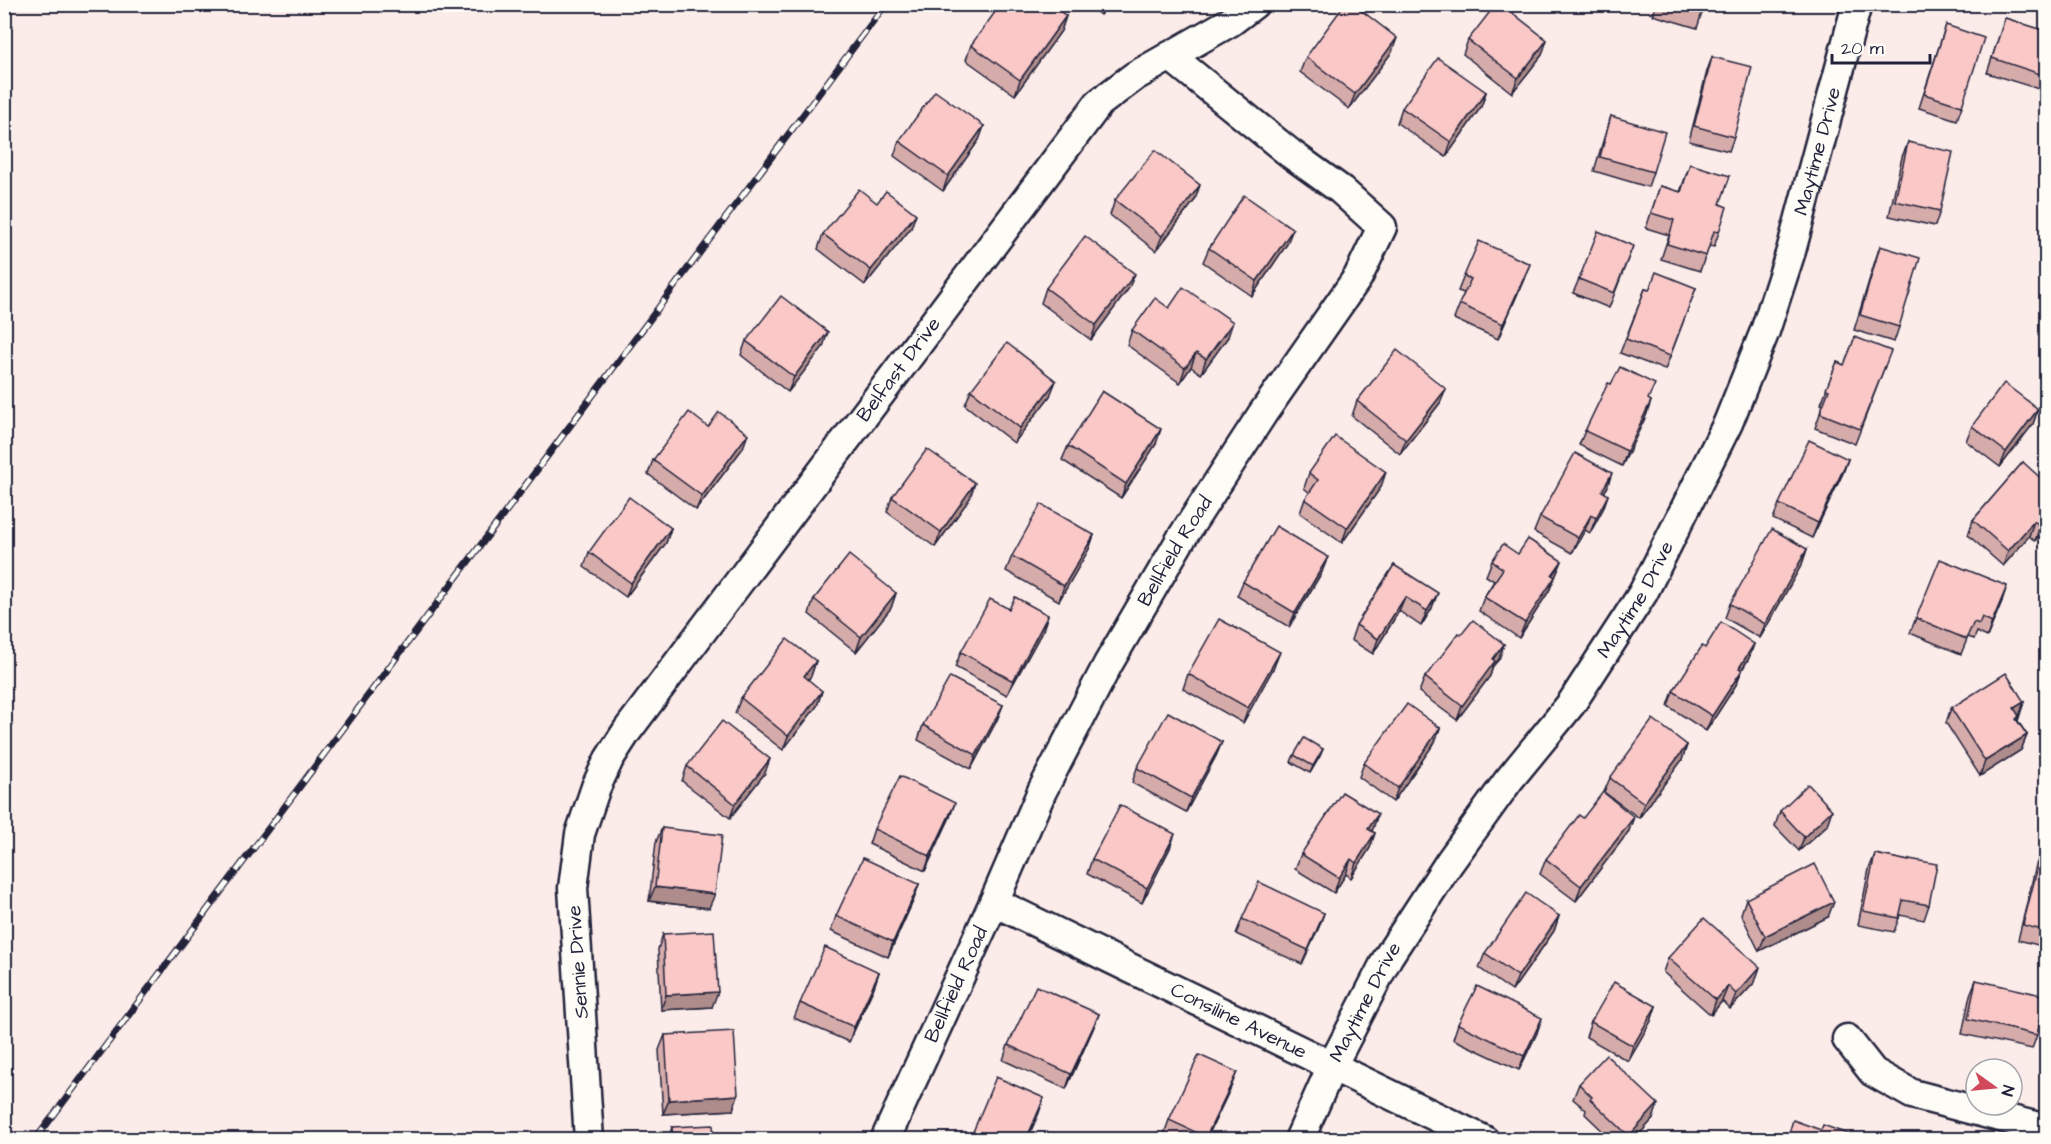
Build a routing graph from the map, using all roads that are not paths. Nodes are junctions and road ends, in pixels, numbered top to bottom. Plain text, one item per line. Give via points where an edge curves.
1 (1254, 4) edge
2 (1857, 4) edge
3 (1170, 56) junction
4 (596, 788) joint
5 (994, 902) junction
6 (1847, 1039) dead end
7 (1332, 1066) junction
8 (2046, 1129) edge
9 (590, 1140) edge
10 (885, 1140) edge
11 (1299, 1140) edge
12 (1484, 1140) edge

1 - 3 street, Belfast Drive
2 - 7 street, Maytime Drive via 1791,251 1765,331 1728,423 1643,593 1571,704 1443,873 1388,957
3 - 4 street, Belfast Drive via 1099,103 627,731
3 - 5 street, Bellfield Road via 1341,190 1382,227 1358,277 1181,538 1114,654 1042,791
4 - 9 street, Sennie Drive via 580,834 573,888
5 - 7 street, Consiline Avenue
5 - 10 street, Bellfield Road
6 - 8 street via 1873,1072 1912,1094
7 - 11 street, Maytime Drive
7 - 12 street, Consiline Avenue

